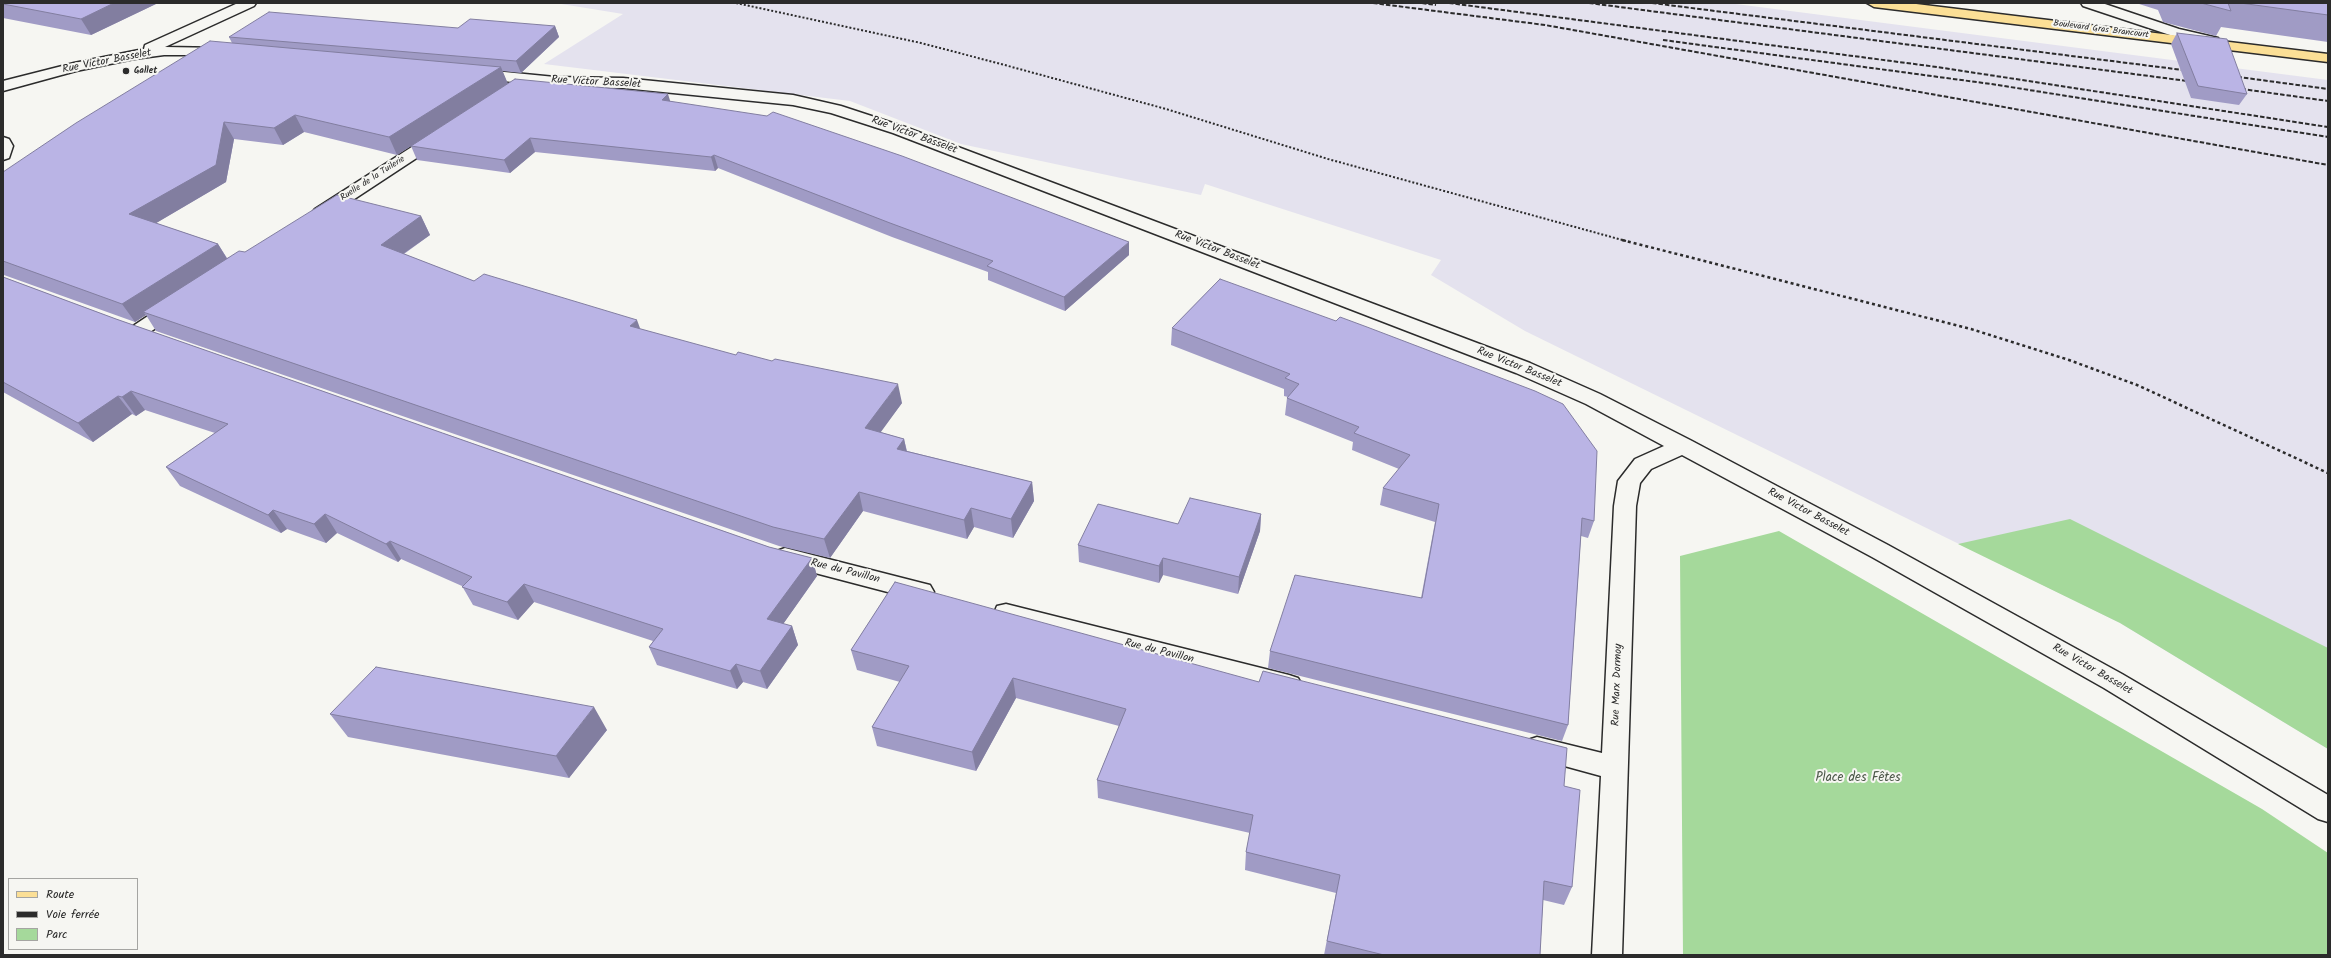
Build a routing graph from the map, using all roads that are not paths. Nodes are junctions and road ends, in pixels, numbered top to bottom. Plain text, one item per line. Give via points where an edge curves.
1 (249, 3) edge
2 (1874, 3) edge
3 (2088, 3) edge
4 (2235, 46) junction
5 (235, 53) edge
6 (134, 54) junction
7 (2328, 58) edge
8 (457, 73) edge
9 (528, 79) junction
10 (3, 86) edge
11 (508, 92) edge
12 (449, 131) edge
13 (3, 142) edge
14 (3, 155) edge
15 (309, 220) edge
16 (190, 297) edge
17 (114, 323) edge
18 (137, 332) junction
19 (159, 340) edge
20 (1684, 446) junction
21 (768, 552) edge
22 (946, 598) edge
23 (985, 608) edge
24 (1310, 690) edge
25 (1519, 743) edge
26 (1615, 768) junction
27 (2328, 810) edge
28 (1607, 955) edge

1 - 6 street
2 - 4 main road, Boulevard Gras Brancourt
3 - 4 street via 2175,32
4 - 7 main road, Boulevard Gras Brancourt
5 - 6 street, Rue Victor Basselet via 164,51
6 - 10 street, Rue Victor Basselet
8 - 9 street, Rue Victor Basselet
9 - 11 street
9 - 20 street, Rue Victor Basselet via 623,83 793,100 866,118 1523,368 1593,399
12 - 15 street, Ruelle de la Tuilerie
13 - 14 street
16 - 18 street
17 - 18 street
18 - 19 street
20 - 26 street, Rue Marx Dormoy via 1643,464 1628,482
20 - 27 street, Rue Victor Basselet via 1880,551 2113,681
21 - 22 street, Rue du Pavillon
23 - 24 street, Rue du Pavillon
25 - 26 street
26 - 28 street, Rue Marx Dormoy

